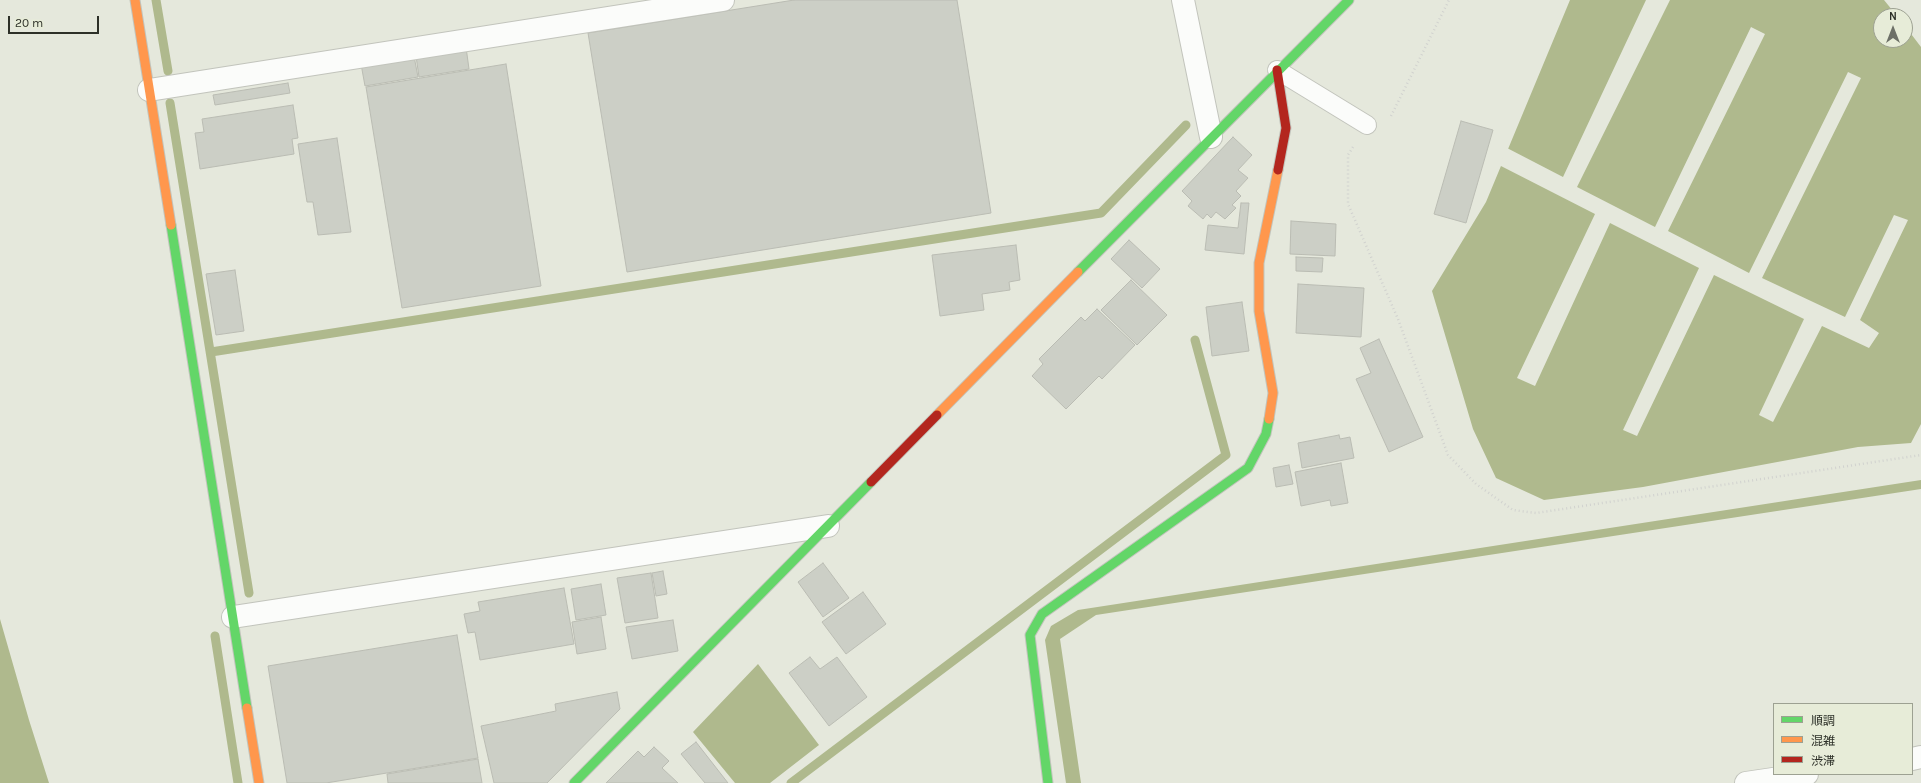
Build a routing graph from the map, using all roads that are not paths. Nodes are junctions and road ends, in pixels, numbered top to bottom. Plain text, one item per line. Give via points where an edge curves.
1 (135, 0) edge
2 (723, 0) edge
3 (1183, 0) edge
4 (1349, 0) edge
5 (1277, 70) junction
6 (149, 90) junction
7 (1367, 124) road end
8 (1211, 137) junction
9 (828, 526) junction
10 (233, 617) junction
11 (1800, 775) edge
12 (259, 783) edge
13 (574, 783) edge
14 (1048, 783) edge
15 (1746, 783) edge

1 - 6 street
2 - 6 street
3 - 8 street
4 - 5 street
5 - 7 lane
5 - 8 street
5 - 14 street via 1286,128 1259,262 1259,311 1274,393 1266,434 1248,468 1042,614 1030,635
6 - 10 street
8 - 9 street
9 - 10 street
9 - 13 street
10 - 12 street
11 - 15 street

